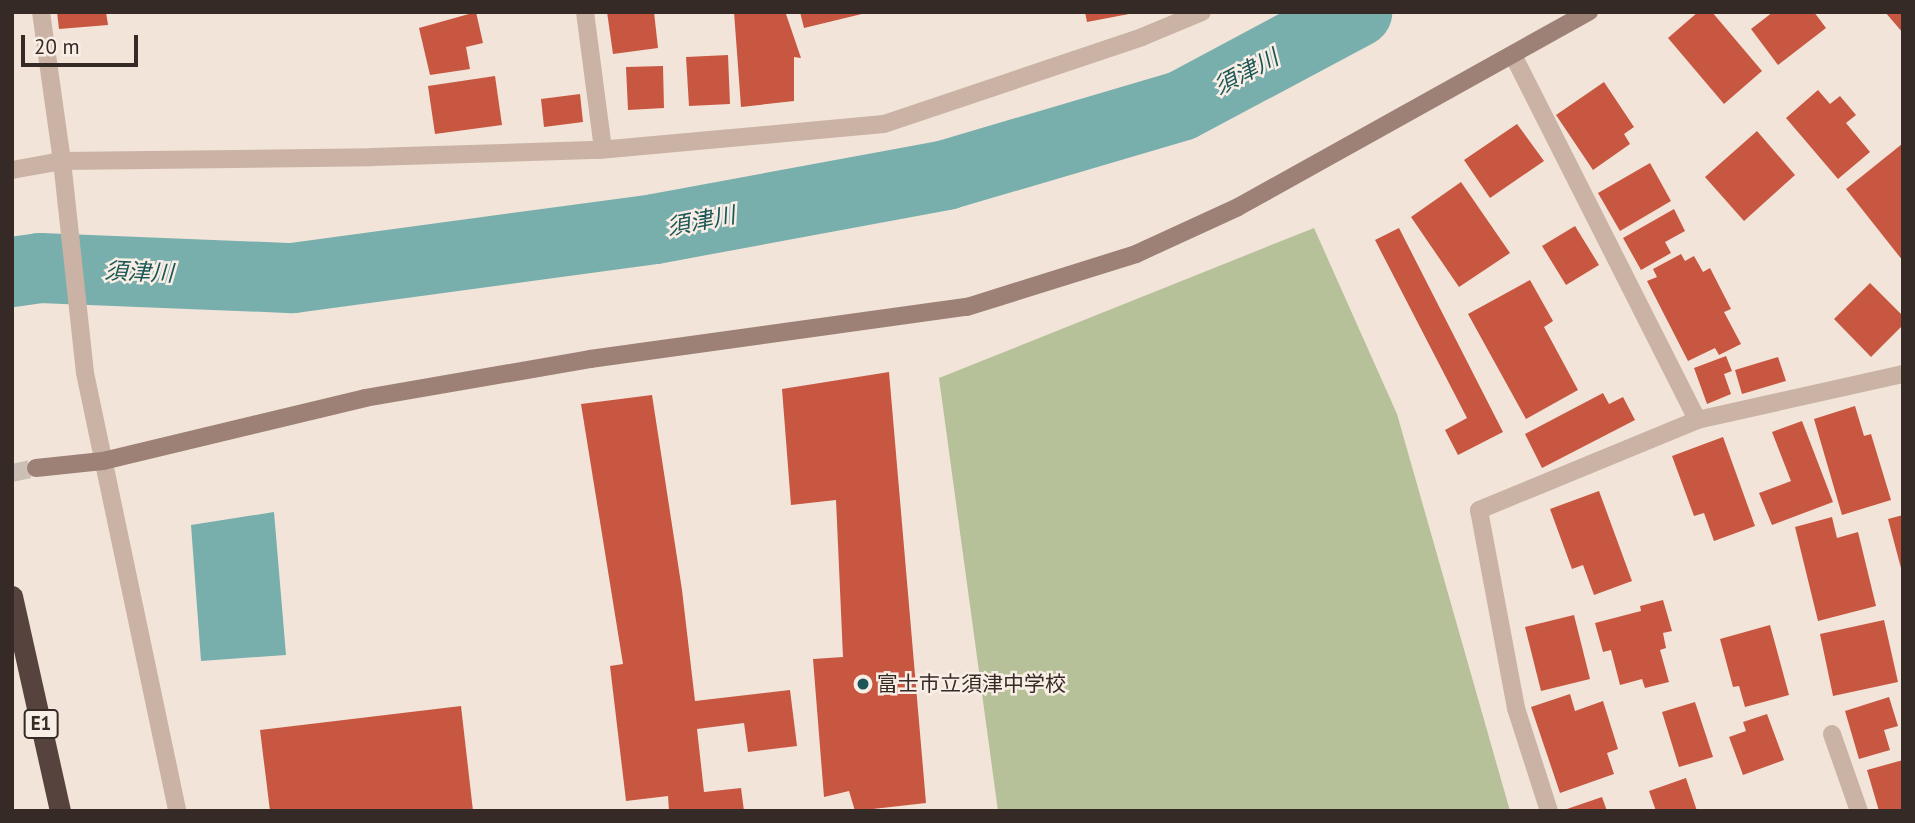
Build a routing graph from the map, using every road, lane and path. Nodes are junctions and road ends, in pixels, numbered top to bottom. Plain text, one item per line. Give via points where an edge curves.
1 (41, 12) edge
2 (585, 12) edge
3 (1202, 12) edge
4 (1589, 12) edge
5 (1513, 55) junction
6 (603, 149) junction
7 (62, 160) junction
8 (12, 170) edge
9 (1903, 374) edge
10 (1697, 420) junction
11 (103, 461) junction
12 (36, 468) tunnel mouth
13 (12, 596) edge
14 (1832, 734) dead end
15 (61, 811) edge
16 (177, 811) edge
17 (1549, 811) edge
18 (1859, 811) edge

1 - 7 street
2 - 6 street
3 - 6 street via 1142,37 884,124
4 - 5 street
5 - 10 street
5 - 11 street via 1238,208 1136,254 967,307 590,359 365,398
6 - 7 street
7 - 8 street
7 - 11 street via 85,373
9 - 10 street
10 - 17 street via 1479,510 1516,708
11 - 12 street
11 - 16 street
13 - 15 highway, E1
14 - 18 street

